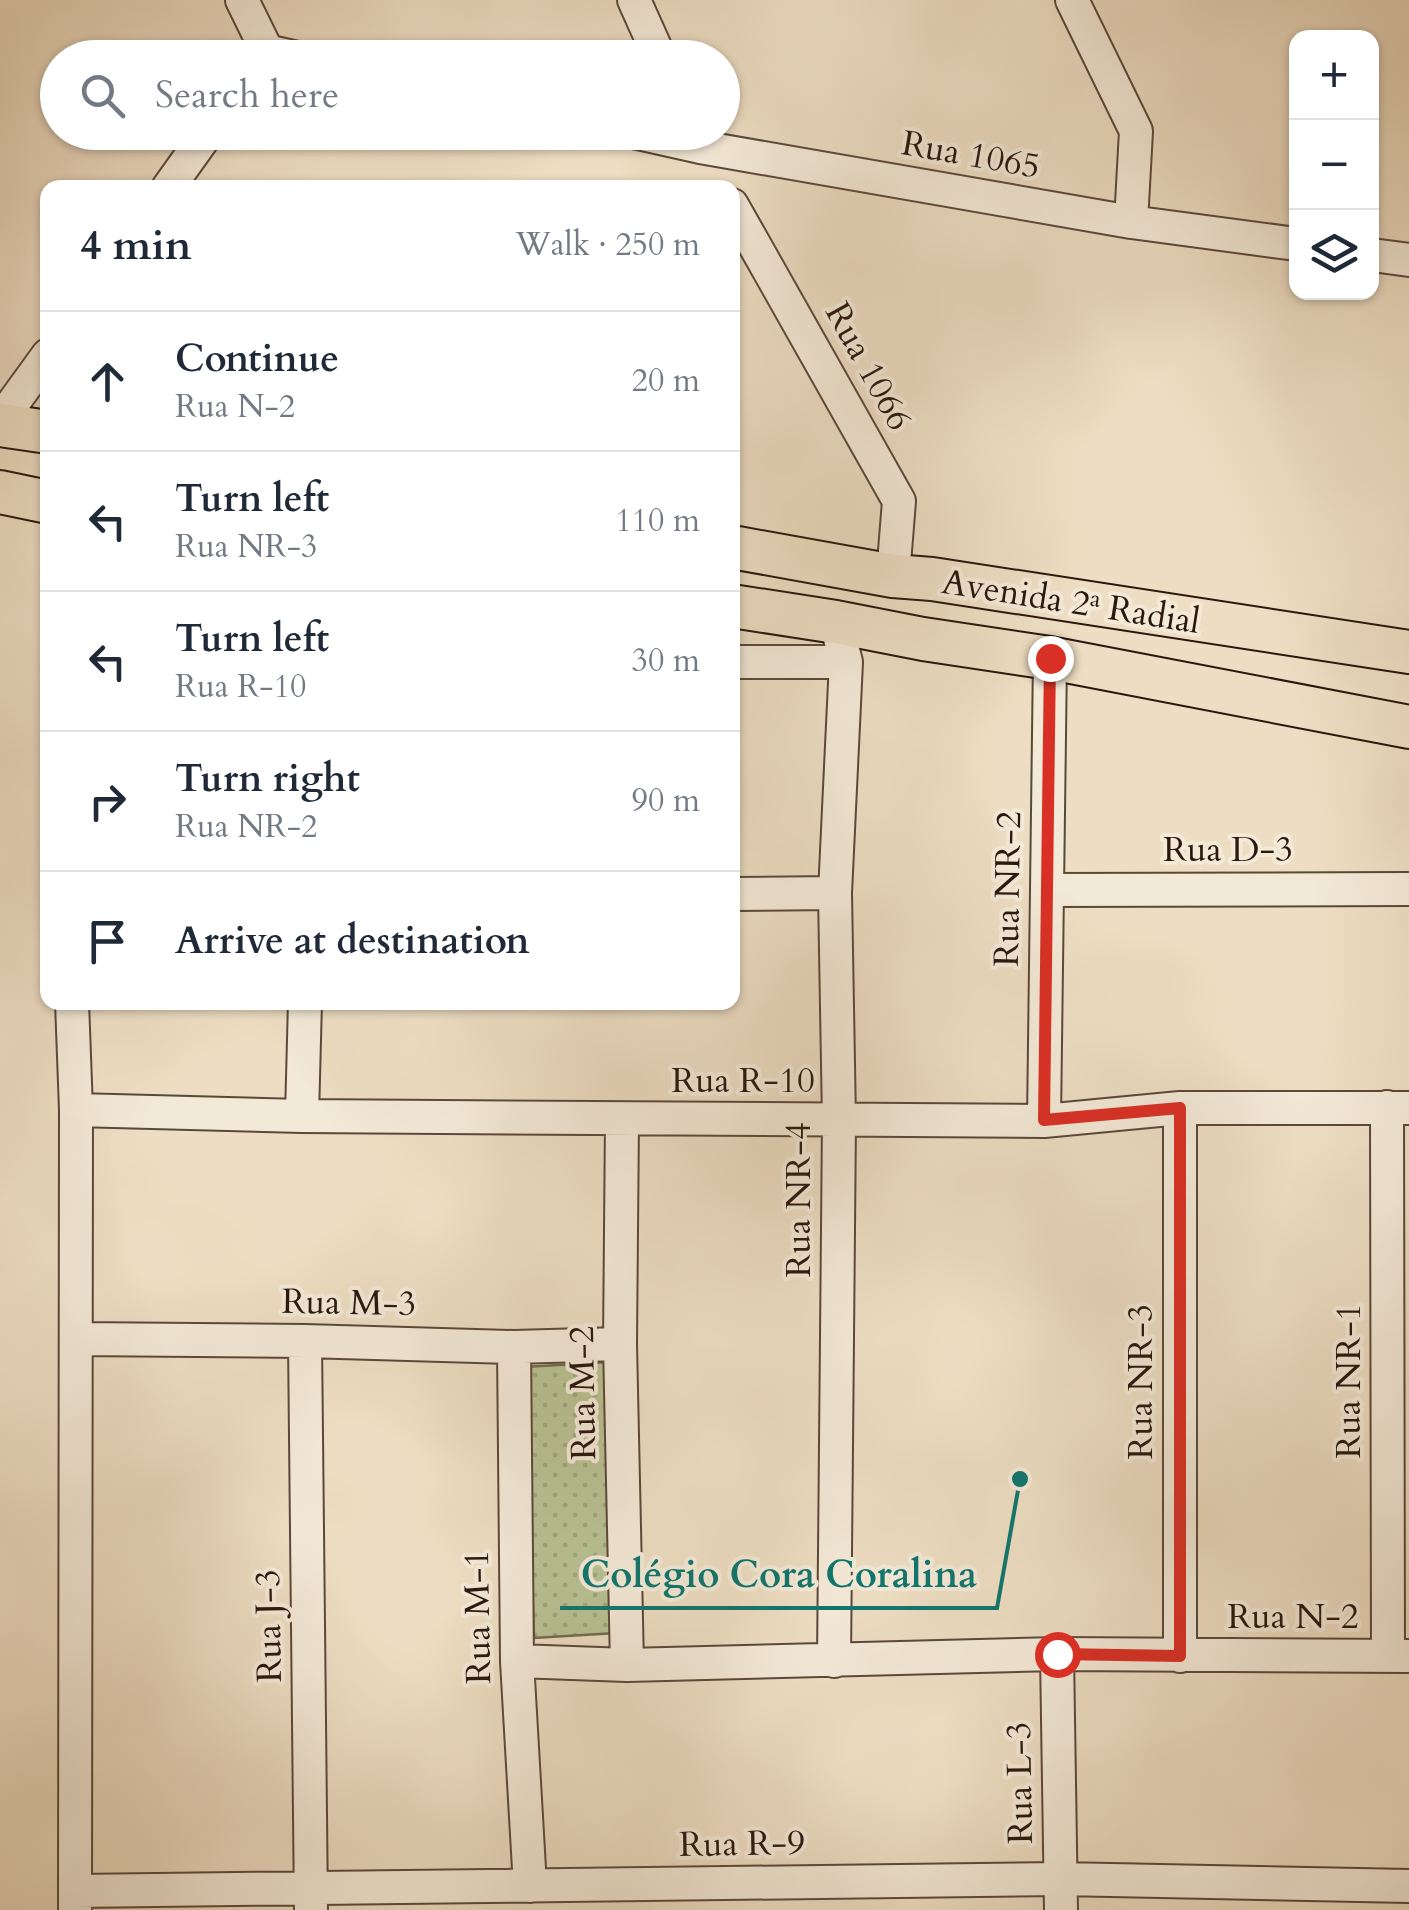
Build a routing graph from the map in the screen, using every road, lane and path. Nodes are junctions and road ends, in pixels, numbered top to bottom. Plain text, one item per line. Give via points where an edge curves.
1 (242, 0) edge
2 (634, 0) edge
3 (1072, 0) edge
4 (266, 40) edge
5 (652, 40) edge
6 (740, 148) edge
7 (195, 150) edge
8 (702, 150) edge
9 (174, 180) edge
10 (719, 180) edge
11 (740, 218) edge
12 (1131, 222) junction
13 (1289, 243) edge
14 (1379, 256) edge
15 (1409, 260) edge
16 (40, 366) edge
17 (0, 423) edge
18 (40, 430) edge
19 (0, 492) edge
20 (40, 500) edge
21 (740, 547) edge
22 (893, 576) junction
23 (740, 609) edge
24 (841, 642) junction
25 (1409, 652) edge
26 (1050, 658) junction
27 (740, 661) edge
28 (1409, 727) edge
29 (1409, 889) edge
30 (1048, 890) junction
31 (740, 894) edge
32 (836, 894) junction
33 (72, 1010) edge
34 (306, 1010) edge
35 (1398, 1107) edge
36 (1180, 1108) junction
37 (76, 1110) junction
38 (302, 1116) junction
39 (622, 1119) junction
40 (1044, 1120) junction
41 (839, 1121) junction
42 (76, 1338) junction
43 (304, 1341) junction
44 (620, 1344) junction
45 (514, 1347) junction
46 (1057, 1654) junction
47 (1180, 1656) junction
48 (1399, 1656) edge
49 (516, 1661) junction
50 (834, 1661) junction
51 (627, 1665) junction
52 (530, 1886) junction
53 (1409, 1886) edge
54 (1061, 1895) edge
55 (852, 1896) edge
56 (311, 1899) edge
57 (75, 1901) edge

1 - 4 street
2 - 5 street
3 - 12 street via 1136,131
6 - 12 street, Rua 1065
7 - 9 street
8 - 10 street
11 - 22 street, Rua 1066 via 900,501
12 - 13 street, Rua 1065
14 - 15 street
16 - 17 street
17 - 18 main road
19 - 20 main road
21 - 22 main road, Avenida 2ª Radial
22 - 25 main road, Avenida 2ª Radial
23 - 24 main road, Avenida 2ª Radial
24 - 26 main road, Avenida 2ª Radial via 923,639
24 - 27 street
24 - 32 street, Rua NR-4
26 - 28 main road, Avenida 2ª Radial
26 - 30 street, Rua NR-2
29 - 30 street, Rua D-3
30 - 40 street, Rua NR-2
31 - 32 street
32 - 41 street, Rua NR-4
33 - 37 street
34 - 38 street
35 - 36 street, Rua R-10
35 - 48 street, Rua NR-1
36 - 40 street, Rua R-10
36 - 47 street, Rua NR-3
37 - 38 street, Rua R-10
37 - 42 street
38 - 39 street, Rua R-10
39 - 41 street, Rua R-10
39 - 44 street, Rua M-2
40 - 41 street, Rua R-10
41 - 50 street, Rua NR-4
42 - 43 street, Rua M-3
42 - 57 street
43 - 45 street, Rua M-3
43 - 56 street, Rua J-3
44 - 45 street, Rua M-3
44 - 51 street, Rua M-2
45 - 49 street, Rua M-1
46 - 47 street, Rua N-2
46 - 50 street, Rua N-2
46 - 54 street, Rua L-3
47 - 48 street, Rua N-2
49 - 51 street, Rua N-2
49 - 52 street, Rua M-1
50 - 51 street, Rua N-2
52 - 55 street, Rua R-9
52 - 56 street, Rua R-9
53 - 54 street, Rua R-9
54 - 55 street, Rua R-9
56 - 57 street, Rua R-9

